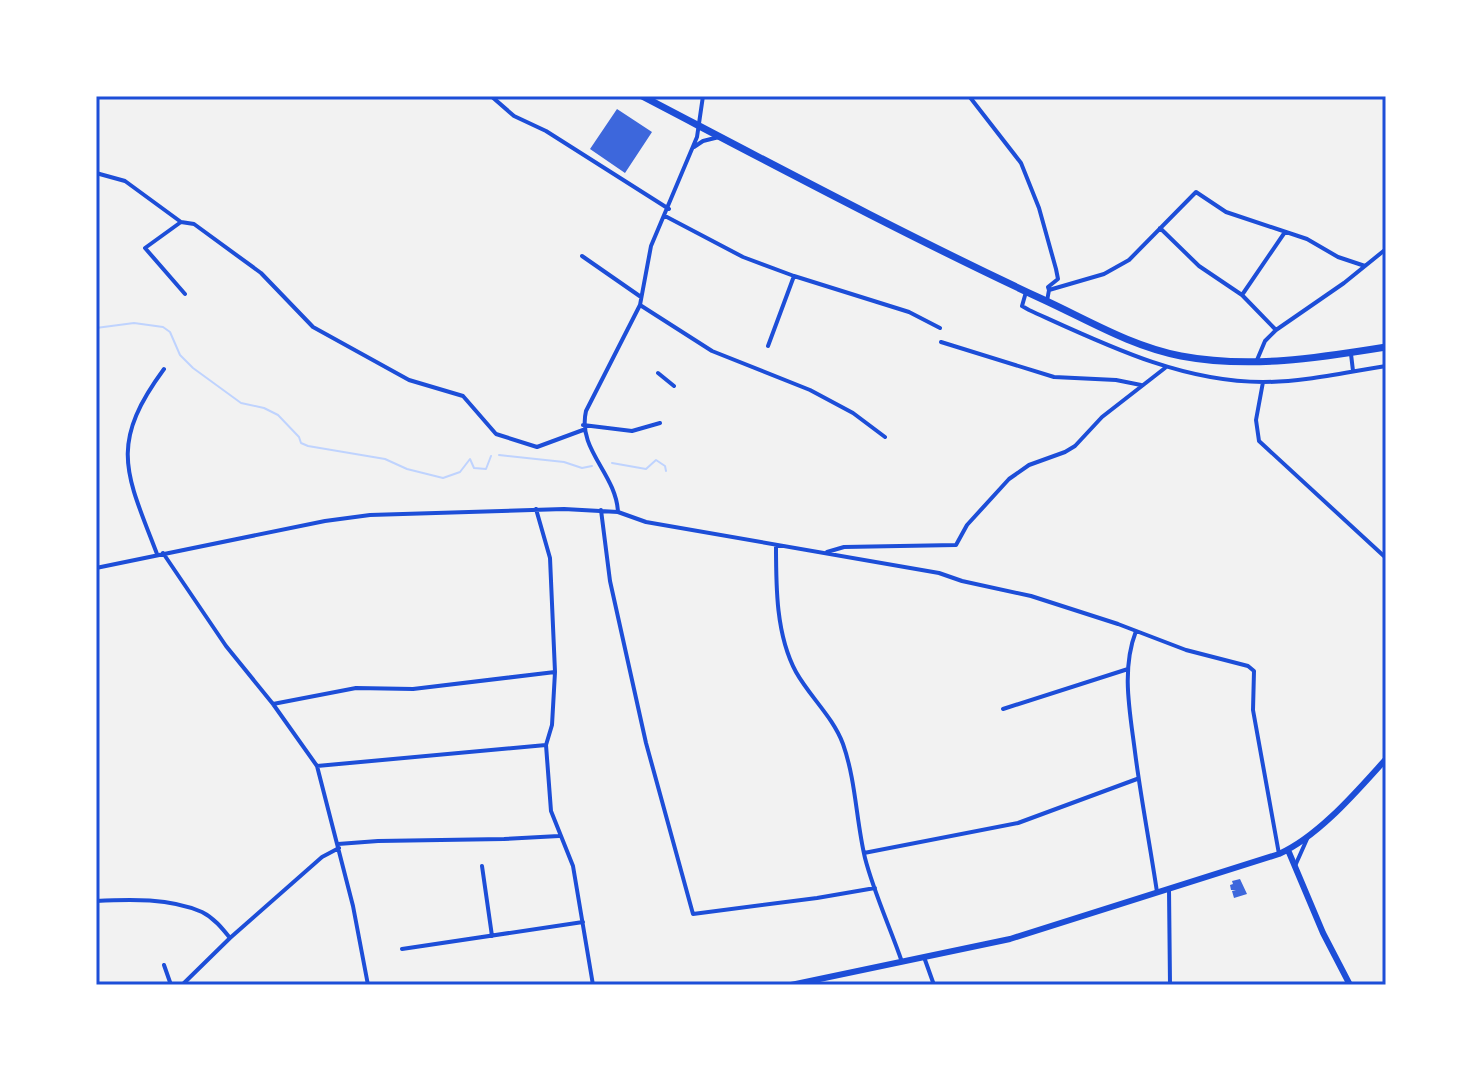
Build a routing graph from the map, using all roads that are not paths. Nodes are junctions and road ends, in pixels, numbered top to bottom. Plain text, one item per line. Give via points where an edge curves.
1 (491, 96) edge
2 (642, 96) edge
3 (703, 96) edge
4 (969, 96) edge
5 (700, 126) junction
6 (721, 137) junction
7 (693, 148) junction
8 (96, 173) edge
9 (669, 209) junction
10 (665, 216) junction
11 (181, 222) junction
12 (1160, 228) junction
13 (1285, 232) junction
14 (1386, 249) edge
15 (582, 256) dead end
16 (1365, 266) junction
17 (794, 276) junction
18 (1049, 290) junction
19 (1026, 292) junction
20 (185, 294) dead end
21 (1242, 295) junction
22 (641, 297) junction
23 (1047, 301) junction
24 (640, 305) junction
25 (940, 328) dead end
26 (1276, 330) junction
27 (941, 342) dead end
28 (768, 346) dead end
29 (1386, 347) edge
30 (1350, 352) junction
31 (1256, 363) junction
32 (1386, 366) edge
33 (1165, 368) junction
34 (164, 369) dead end
35 (1353, 371) junction
36 (658, 373) dead end
37 (1263, 382) junction
38 (1142, 385) junction
39 (674, 386) dead end
40 (660, 423) dead end
41 (583, 428) junction
42 (885, 437) dead end
43 (536, 509) junction
44 (601, 510) junction
45 (618, 512) junction
46 (776, 546) junction
47 (163, 553) junction
48 (825, 553) junction
49 (157, 554) junction
50 (1386, 558) edge
51 (96, 568) edge
52 (1136, 631) junction
53 (1128, 669) junction
54 (555, 672) junction
55 (273, 704) junction
56 (1003, 709) dead end
57 (546, 745) junction
58 (1386, 759) edge
59 (317, 766) junction
60 (1137, 779) junction
61 (1310, 833) junction
62 (559, 836) junction
63 (338, 846) junction
64 (1288, 850) junction
65 (864, 853) junction
66 (1279, 854) junction
67 (482, 866) dead end
68 (1295, 866) junction
69 (875, 888) junction
70 (1169, 889) junction
71 (1157, 892) junction
72 (96, 901) edge
73 (583, 922) junction
74 (492, 936) junction
75 (230, 938) junction
76 (402, 949) dead end
77 (924, 957) junction
78 (902, 963) junction
79 (164, 965) dead end
80 (171, 985) edge
81 (182, 985) edge
82 (368, 985) edge
83 (593, 985) edge
84 (791, 985) edge
85 (934, 985) edge
86 (1170, 985) edge
87 (1350, 985) edge

1 - 9 street via 514,116
2 - 5 main road
3 - 5 street
4 - 18 street via 1021,163 1031,185 1058,279
5 - 6 main road
5 - 7 street
6 - 7 street
6 - 19 main road
7 - 9 street
8 - 11 street via 125,181
9 - 10 street
10 - 17 street via 743,257
10 - 22 street via 651,246
11 - 20 street via 145,248
11 - 41 street via 194,224 261,273 313,327 409,380 463,396 496,434 537,447
12 - 13 street via 1196,192 1226,212
12 - 18 street via 1129,260 1104,274
12 - 21 street via 1199,266
13 - 16 street
13 - 21 street
14 - 16 street
15 - 22 street
16 - 26 street
17 - 25 street via 909,312
17 - 28 street
18 - 23 street
19 - 23 main road
19 - 33 street via 1022,306
21 - 26 street
22 - 24 street
23 - 31 main road via 1152,349
24 - 41 street via 586,411
24 - 42 street via 712,351 810,390
26 - 31 street
27 - 38 street via 1054,377
29 - 30 main road
30 - 31 main road
30 - 35 street
32 - 35 street
33 - 37 street
33 - 38 street
34 - 49 street via 138,410 126,448 130,480
35 - 37 street
36 - 39 street
37 - 50 street via 1256,420 1259,441
38 - 48 street via 1075,446 1009,479 956,545 844,547
40 - 41 street via 632,431
41 - 45 street via 617,495
43 - 44 street
43 - 47 street via 370,515
43 - 54 street via 550,558
44 - 45 street
44 - 69 street via 613,594 646,743 693,914
45 - 46 street
46 - 48 street
46 - 65 street via 776,593 788,656 840,735
47 - 49 street
47 - 55 street
48 - 52 street via 1031,596
49 - 51 street
52 - 53 street
52 - 66 street via 1254,671 1253,710
53 - 56 street
53 - 60 street
54 - 55 street via 413,689 356,688
54 - 57 street
55 - 59 street
57 - 59 street
57 - 62 street via 551,811
58 - 61 main road
59 - 63 street
60 - 65 street via 1018,823
60 - 71 street
61 - 64 main road
61 - 68 street
62 - 63 street
62 - 73 street via 573,866
63 - 75 street
63 - 82 street
64 - 66 main road
64 - 68 main road
65 - 69 street
66 - 70 main road
67 - 74 street
68 - 87 main road
69 - 78 street
70 - 71 main road
70 - 86 street
71 - 77 main road via 1010,939
72 - 75 street via 136,899 202,912
73 - 74 street
73 - 83 street
74 - 76 street
75 - 81 street
77 - 78 main road
77 - 85 street
78 - 84 main road
79 - 80 street

